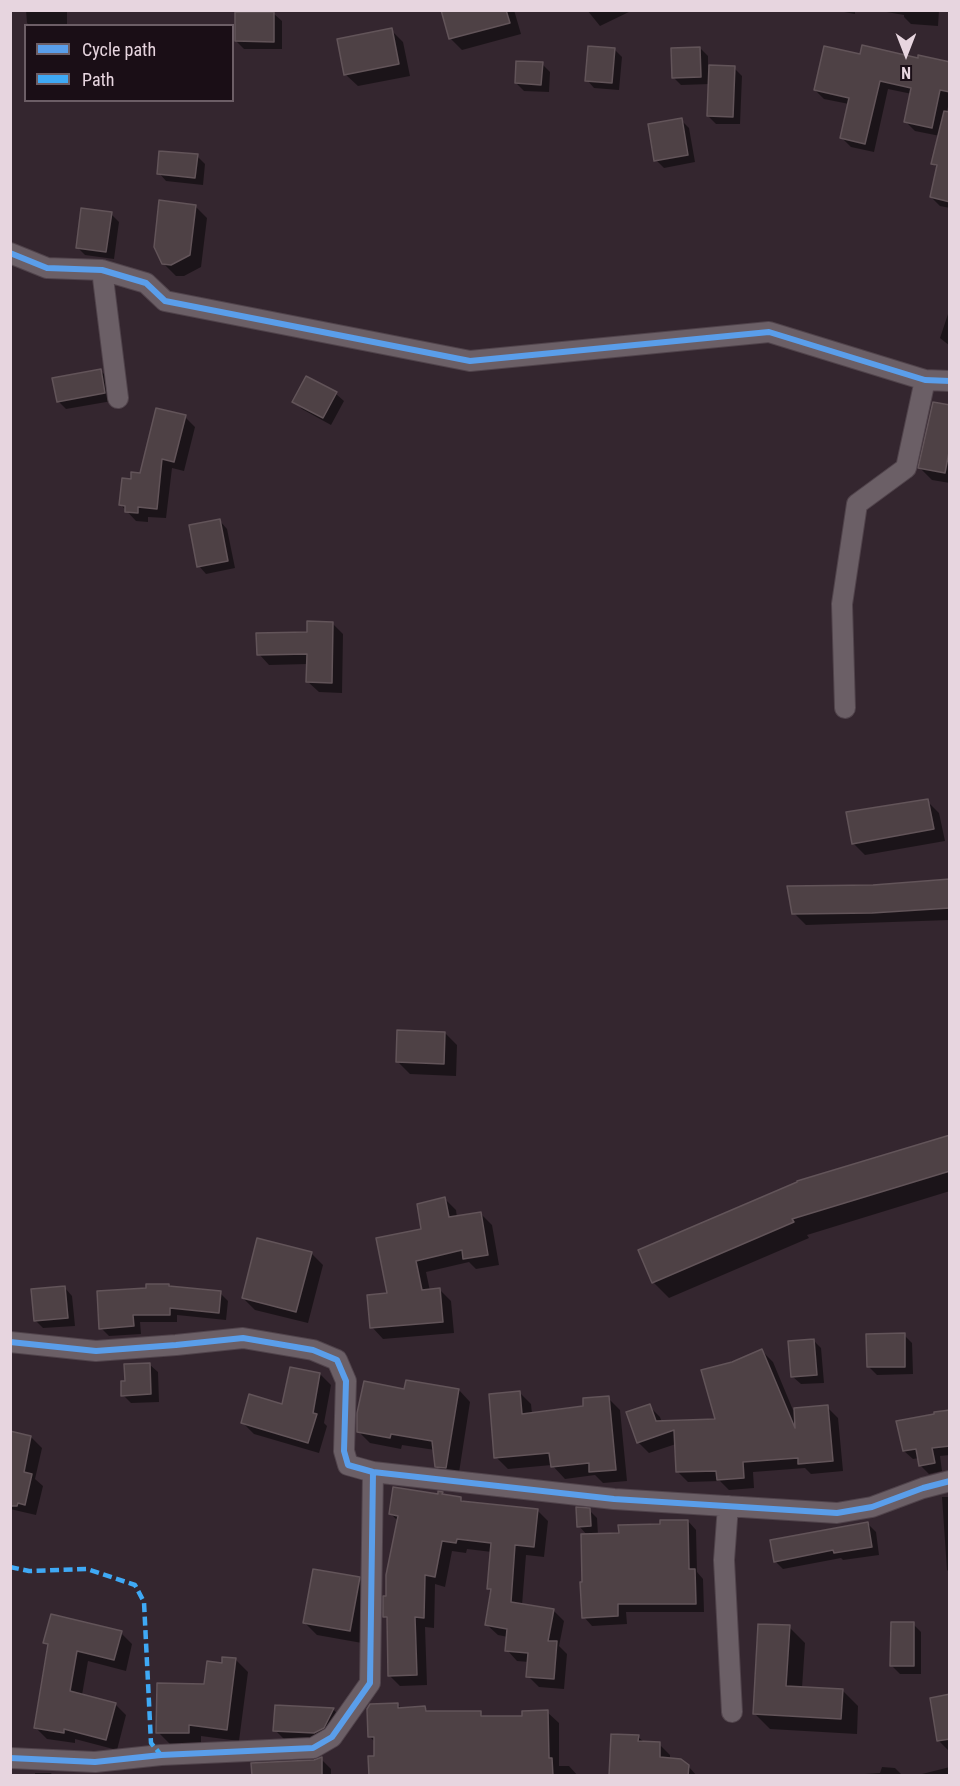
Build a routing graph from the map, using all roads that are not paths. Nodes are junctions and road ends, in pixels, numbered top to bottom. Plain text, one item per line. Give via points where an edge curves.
1 (10, 253) edge
2 (102, 270) junction
3 (925, 380) junction
4 (950, 381) edge
5 (118, 398) dead end
6 (846, 708) dead end
7 (13, 1346) edge
8 (373, 1472) junction
9 (950, 1481) edge
10 (728, 1506) junction
11 (732, 1712) dead end
12 (10, 1758) edge
13 (103, 1768) edge

1 - 2 street via 48,268
2 - 3 street via 146,284 165,301 470,361 769,332
2 - 5 street
3 - 4 street
3 - 6 street via 906,468 857,504 842,604
7 - 8 street via 96,1351 243,1338 313,1350 337,1360 346,1381 344,1451 348,1465
8 - 10 street via 614,1499
8 - 13 street via 370,1683 332,1737 313,1748 161,1755
9 - 10 street via 872,1507 837,1513
10 - 11 street via 724,1560
12 - 13 street

